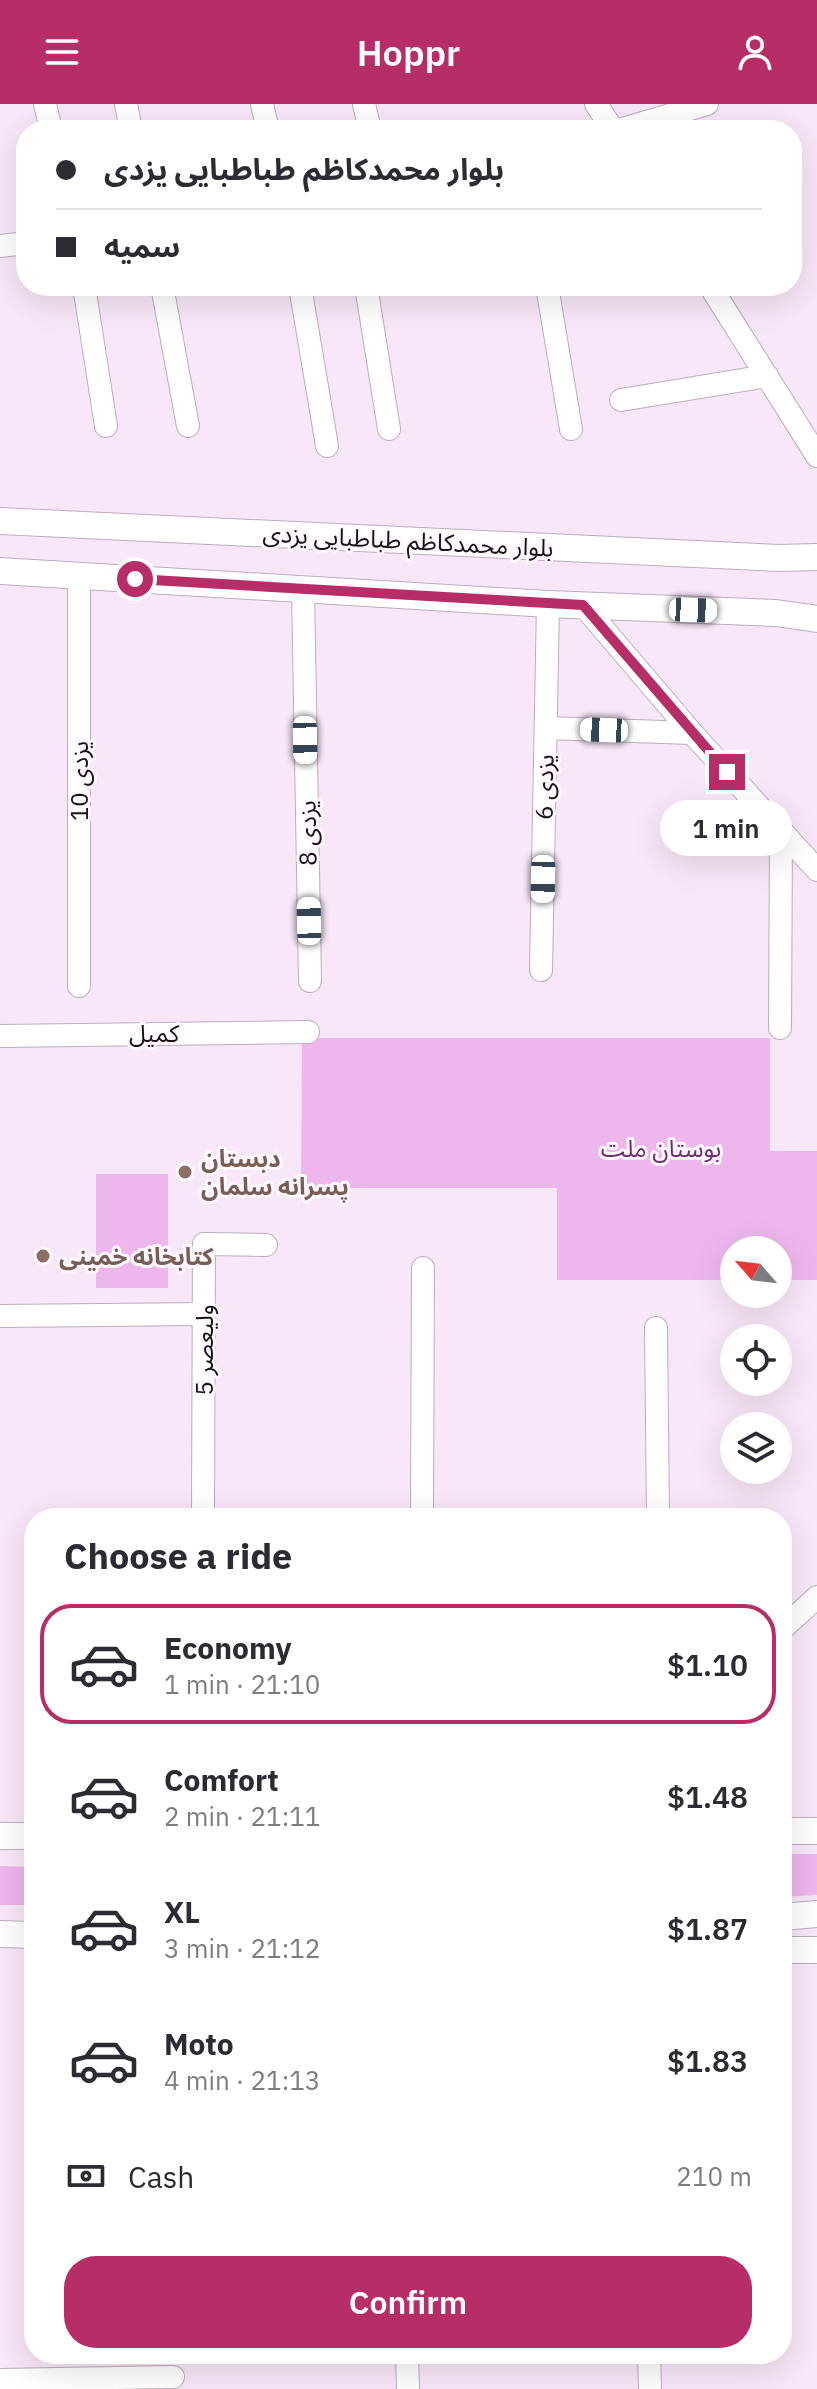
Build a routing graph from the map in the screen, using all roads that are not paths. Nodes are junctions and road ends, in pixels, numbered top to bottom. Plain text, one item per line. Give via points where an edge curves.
1 (707, 104) edge
2 (653, 120) edge
3 (86, 296) edge
4 (164, 296) edge
5 (302, 296) edge
6 (368, 296) edge
7 (549, 296) edge
8 (716, 296) edge
9 (767, 376) junction
10 (621, 400) dead end
11 (106, 426) dead end
12 (188, 426) dead end
13 (389, 429) dead end
14 (571, 429) dead end
15 (327, 446) dead end
16 (817, 456) edge
17 (0, 521) edge
18 (817, 557) edge
19 (0, 571) edge
20 (79, 576) junction
21 (303, 589) junction
22 (548, 604) junction
23 (583, 605) junction
24 (817, 619) edge
25 (546, 728) junction
26 (692, 733) junction
27 (781, 831) junction
28 (817, 870) edge
29 (541, 970) dead end
30 (310, 981) dead end
31 (79, 986) dead end
32 (780, 1028) dead end
33 (308, 1032) dead end
34 (0, 1036) edge
35 (266, 1245) dead end
36 (423, 1268) dead end
37 (204, 1314) junction
38 (0, 1316) edge
39 (656, 1328) dead end
40 (203, 1508) edge
41 (422, 1508) edge
42 (658, 1508) edge
43 (817, 1597) edge
44 (792, 1620) edge
45 (792, 1831) edge
46 (817, 1831) edge
47 (0, 1836) edge
48 (24, 1836) edge
49 (817, 1914) edge
50 (792, 1916) edge
51 (0, 1934) edge
52 (24, 1935) edge
53 (792, 1950) edge
54 (817, 1950) edge
55 (407, 2364) edge
56 (649, 2364) edge
57 (173, 2373) edge
58 (0, 2380) edge
59 (408, 2389) edge
60 (650, 2389) edge

1 - 2 street
3 - 11 street
4 - 12 street
5 - 15 street
6 - 13 street
7 - 14 street
8 - 9 street
9 - 10 street
9 - 16 street
17 - 18 main road, بلوار محمدکاظم طباطبایی یزدی
19 - 20 main road
20 - 21 main road
20 - 31 street, یزدی 10
21 - 22 main road
21 - 30 street, یزدی 8
22 - 23 main road
22 - 25 street, یزدی 6
23 - 24 main road
23 - 26 street
25 - 26 street
25 - 29 street, یزدی 6
26 - 27 street
27 - 28 street
27 - 32 street
33 - 34 street, کمیل
35 - 37 street, ولیعصر 5 via 204,1244
36 - 41 street
37 - 38 street
37 - 40 street, ولیعصر 5
39 - 42 street
43 - 44 street
45 - 46 main road
47 - 48 main road
49 - 50 main road
51 - 52 main road
53 - 54 main road
55 - 59 street
56 - 60 street
57 - 58 street

